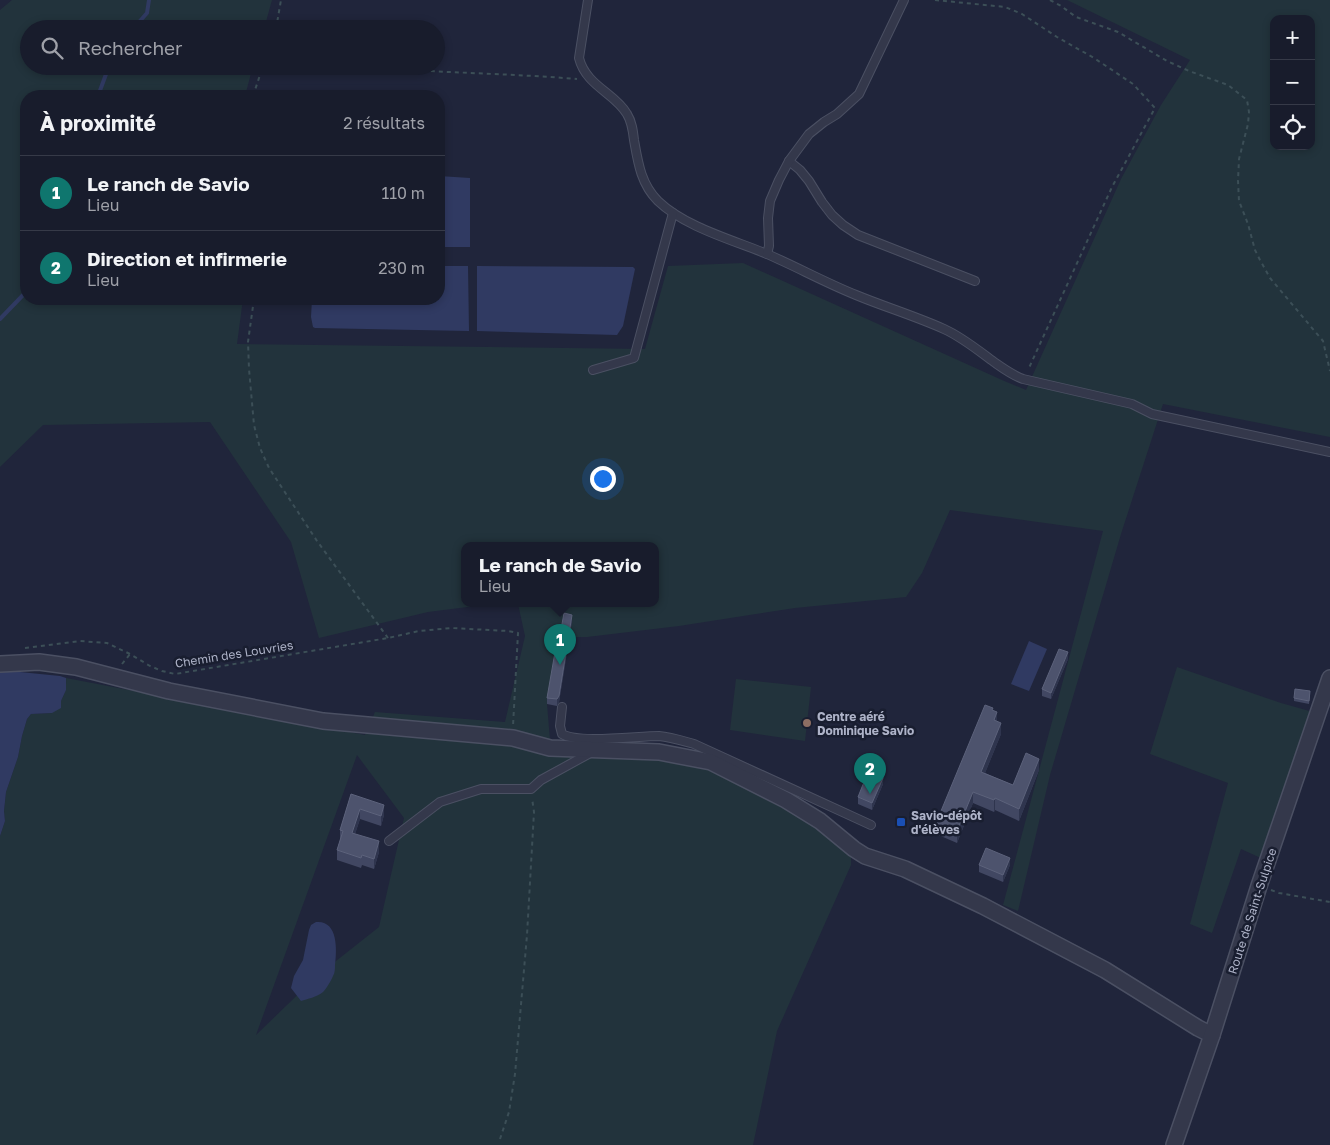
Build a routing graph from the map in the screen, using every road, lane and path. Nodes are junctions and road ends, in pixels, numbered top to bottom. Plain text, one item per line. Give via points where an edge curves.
1 (282, 0) edge
2 (588, 0) edge
3 (904, 0) edge
4 (935, 0) edge
5 (1050, 0) edge
6 (278, 20) edge
7 (445, 72) edge
8 (260, 75) edge
9 (594, 83) junction
10 (255, 90) edge
11 (789, 162) junction
12 (673, 213) junction
13 (767, 254) junction
14 (975, 281) dead end
15 (253, 305) edge
16 (593, 370) dead end
17 (1330, 371) edge
18 (1024, 379) junction
19 (1330, 452) edge
20 (388, 638) junction
21 (19, 649) dead end
22 (0, 664) edge
23 (1330, 678) edge
24 (562, 707) dead end
25 (1324, 708) edge
26 (513, 738) junction
27 (596, 750) junction
28 (531, 789) junction
29 (871, 826) dead end
30 (388, 841) dead end
31 (1259, 886) junction
32 (1330, 902) edge
33 (1212, 1035) junction
34 (500, 1139) dead end
35 (1174, 1145) edge

1 - 6 path
2 - 9 lane via 579,58
3 - 11 lane via 859,94 809,134
4 - 18 path via 1005,7 1022,14 1133,84 1156,108 1112,187
5 - 17 path via 1076,17 1118,32 1167,61 1228,85 1247,100 1248,124 1239,159 1239,201 1260,260 1270,278 1323,340
7 - 9 path via 577,79
8 - 10 path
9 - 12 lane via 627,113 645,183 658,201
11 - 13 lane via 770,201
11 - 14 lane via 800,170 843,225
12 - 13 lane via 714,234
12 - 16 lane via 634,358
13 - 18 lane via 856,295 946,330 1014,376
15 - 20 path via 248,342 249,369 251,404 260,448 269,468 317,541
18 - 19 lane via 1132,404 1152,414
20 - 21 path, Chemin des Louvries via 175,674 150,666 107,643 80,641
20 - 26 path, Chemin des Louvries via 451,628 518,633
22 - 26 street via 39,662 76,667 169,691 323,721
23 - 25 street, Route de Saint-Sulpice
24 - 29 lane via 560,726 562,734 567,737 662,736 694,744
25 - 31 street, Route de Saint-Sulpice
26 - 27 street via 550,748
27 - 28 lane
27 - 33 street via 659,752 711,762 786,800 820,821 865,856 905,869 983,906 1106,970
28 - 30 lane via 481,789 440,802
28 - 34 path via 534,812 528,926 515,1074 509,1112
31 - 32 path
31 - 33 street, Route de Saint-Sulpice
33 - 35 street, Route de Saint-Sulpice

